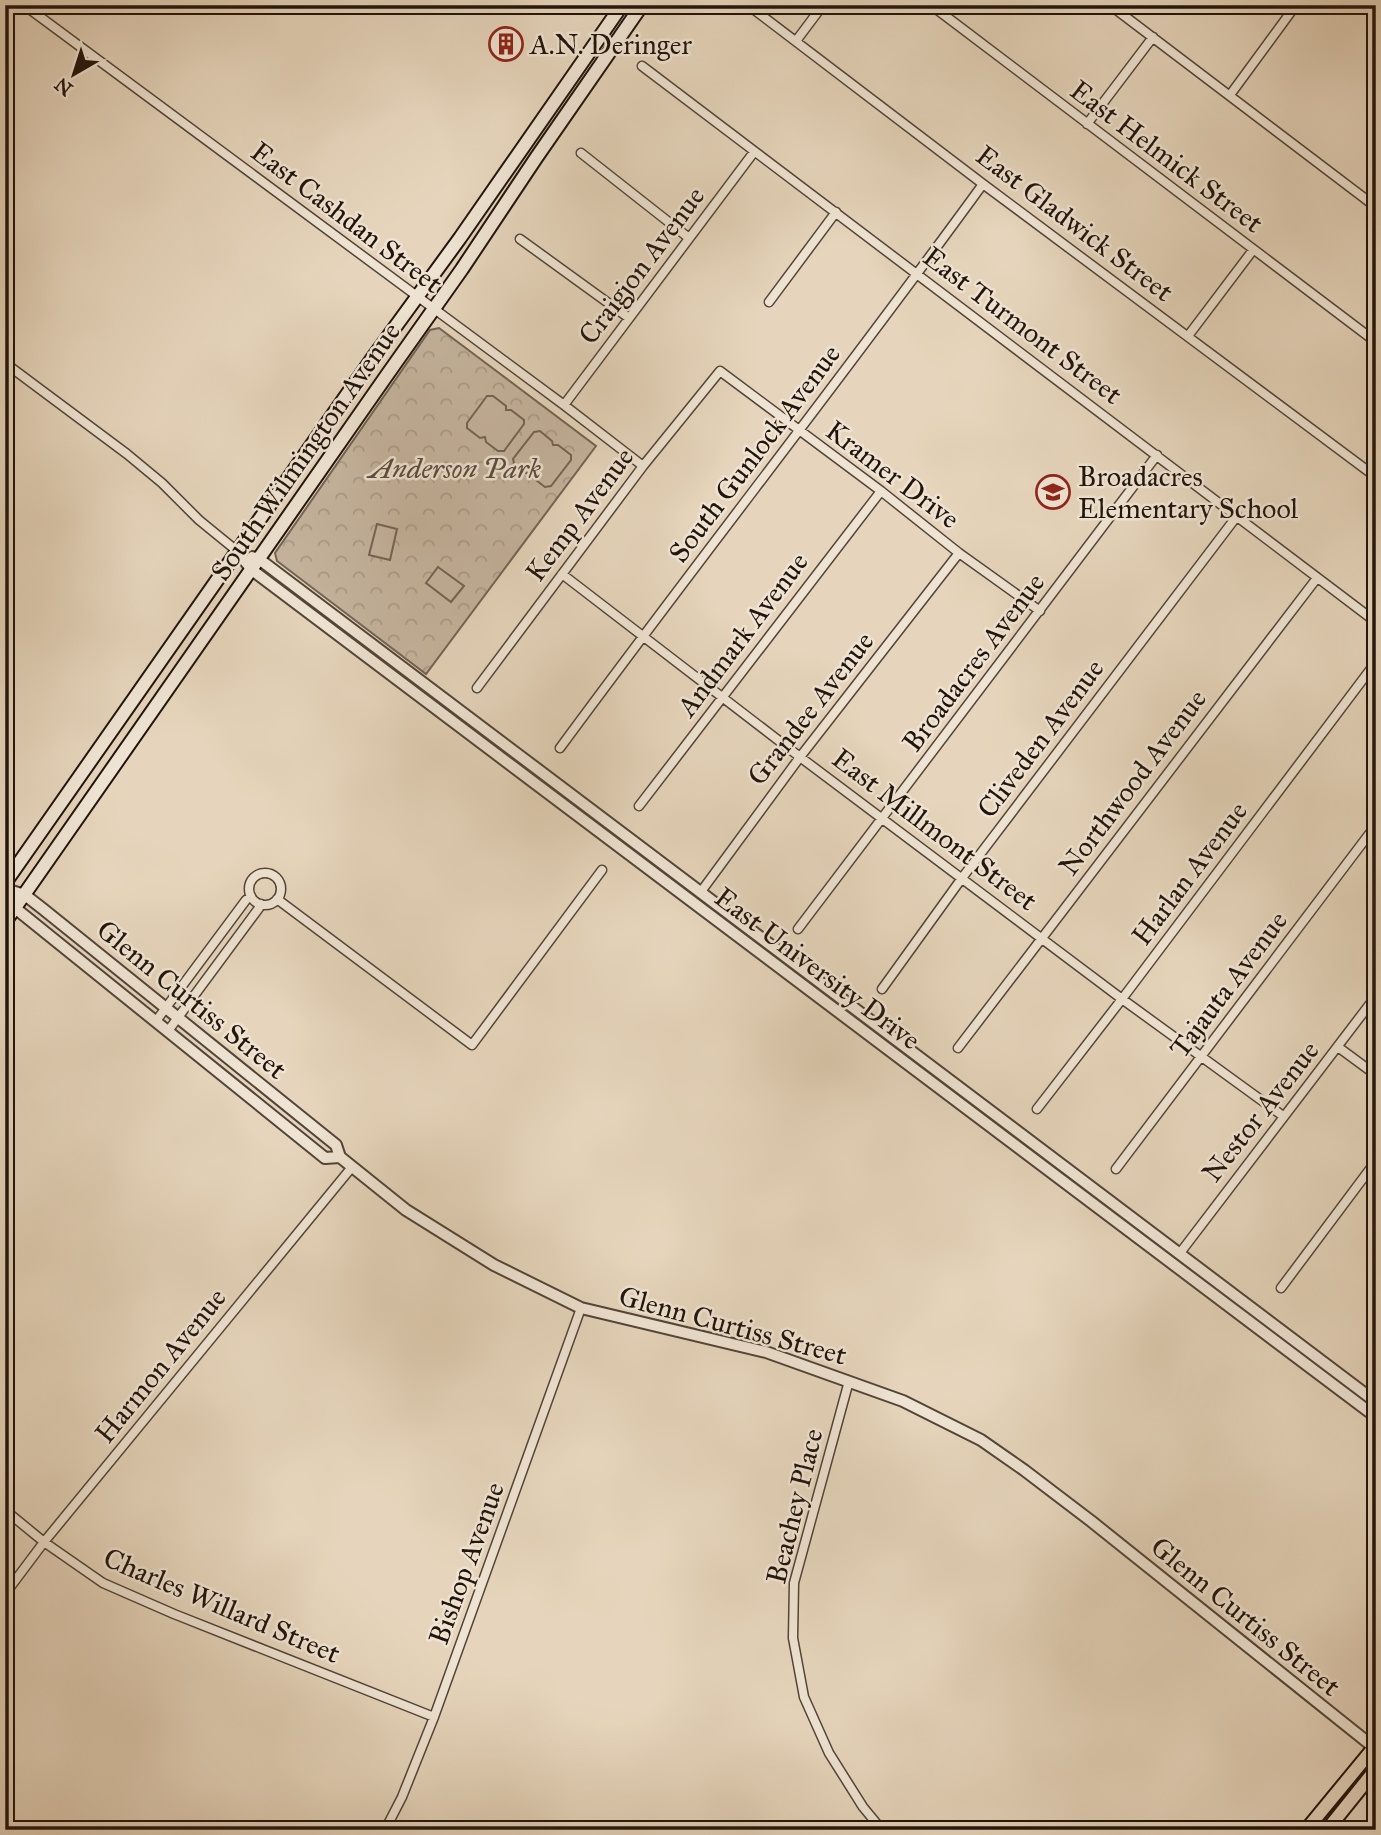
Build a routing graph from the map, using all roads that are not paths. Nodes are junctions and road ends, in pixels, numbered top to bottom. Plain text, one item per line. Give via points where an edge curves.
1 (24, 5) edge
2 (622, 5) edge
3 (642, 5) edge
4 (748, 5) edge
5 (823, 5) edge
6 (931, 5) edge
7 (1110, 5) edge
8 (1296, 5) edge
9 (1153, 37) junction
10 (796, 41) junction
11 (642, 66) dead end
12 (1230, 95) junction
13 (1087, 124) junction
14 (754, 152) junction
15 (581, 153) dead end
16 (983, 184) junction
17 (1376, 206) edge
18 (836, 212) junction
19 (689, 238) junction
20 (520, 239) dead end
21 (1253, 250) junction
22 (917, 274) junction
23 (418, 298) junction
24 (769, 302) dead end
25 (434, 309) junction
26 (629, 318) junction
27 (1188, 336) junction
28 (1376, 342) edge
29 (5, 363) edge
30 (720, 371) joint
31 (564, 405) junction
32 (800, 432) junction
33 (1157, 455) junction
34 (643, 466) junction
35 (1376, 477) edge
36 (881, 491) junction
37 (1237, 516) junction
38 (237, 551) junction
39 (959, 554) junction
40 (255, 565) junction
41 (562, 574) junction
42 (1317, 578) junction
43 (1040, 611) junction
44 (1376, 622) edge
45 (642, 636) junction
46 (1376, 662) edge
47 (477, 688) dead end
48 (723, 698) junction
49 (560, 748) dead end
50 (800, 757) junction
51 (639, 806) dead end
52 (883, 818) junction
53 (1376, 825) edge
54 (602, 870) dead end
55 (962, 878) junction
56 (5, 888) edge
57 (25, 895) junction
58 (251, 896) junction
59 (696, 897) junction
60 (277, 898) junction
61 (261, 904) junction
62 (15, 908) junction
63 (5, 922) edge
64 (798, 929) dead end
65 (1042, 937) junction
66 (882, 989) dead end
67 (1376, 996) edge
68 (1122, 999) junction
69 (166, 1008) junction
70 (178, 1018) junction
71 (156, 1021) junction
72 (169, 1031) junction
73 (1338, 1046) junction
74 (958, 1048) dead end
75 (1202, 1056) junction
76 (1376, 1075) edge
77 (1037, 1109) dead end
78 (1283, 1116) junction
79 (340, 1157) junction
80 (1376, 1161) edge
81 (352, 1167) junction
82 (1116, 1169) dead end
83 (1180, 1253) junction
84 (1172, 1263) junction
85 (1281, 1288) dead end
86 (581, 1308) junction
87 (849, 1381) junction
88 (1376, 1402) edge
89 (1376, 1417) edge
90 (5, 1510) edge
91 (44, 1542) junction
92 (5, 1594) edge
93 (434, 1717) junction
94 (1375, 1747) edge
95 (1376, 1769) edge
96 (385, 1830) edge
97 (883, 1830) edge
98 (1306, 1830) edge
99 (1327, 1830) edge

1 - 23 street, East Cashdan Street
2 - 23 main road, South Wilmington Avenue
3 - 25 main road, South Wilmington Avenue
4 - 10 street, East Gladwick Street
5 - 10 street
6 - 13 street, East Helmick Street
7 - 9 street
8 - 12 street
9 - 12 street
9 - 13 street
10 - 16 street, East Gladwick Street
11 - 14 street, East Turmont Street
12 - 17 street
13 - 21 street, East Helmick Street
14 - 18 street, East Turmont Street
14 - 19 street, Craigjon Avenue
15 - 19 street
16 - 22 street, South Gunlock Avenue
16 - 27 street, East Gladwick Street
18 - 22 street, East Turmont Street
18 - 24 street
19 - 26 street, Craigjon Avenue
20 - 26 street
21 - 27 street
21 - 28 street, East Helmick Street
22 - 32 street, South Gunlock Avenue
22 - 33 street, East Turmont Street
23 - 25 street, East Cashdan Street
23 - 38 main road, South Wilmington Avenue
25 - 31 street, East Cashdan Street
25 - 40 main road, South Wilmington Avenue
26 - 31 street, Craigjon Avenue
27 - 35 street, East Gladwick Street
29 - 38 street, East University Drive via 127,454
30 - 32 street, Kramer Drive
30 - 34 street, Kemp Avenue
31 - 34 street, East Cashdan Street
32 - 36 street, Kramer Drive
32 - 45 street, South Gunlock Avenue
33 - 37 street, East Turmont Street
33 - 43 street, Broadacres Avenue
34 - 41 street, Kemp Avenue
36 - 39 street, Kramer Drive
36 - 48 street, Andmark Avenue
37 - 42 street, East Turmont Street
37 - 55 street, Cliveden Avenue
38 - 40 street, East University Drive
38 - 56 main road, South Wilmington Avenue
39 - 43 street, Kramer Drive
39 - 50 street, Grandee Avenue
40 - 57 main road, South Wilmington Avenue
40 - 59 street, East University Drive
41 - 45 street, East Millmont Street
41 - 47 street, Kemp Avenue
42 - 44 street, East Turmont Street
42 - 65 street, Northwood Avenue
43 - 52 street, Broadacres Avenue
45 - 48 street, East Millmont Street
45 - 49 street, South Gunlock Avenue
46 - 68 street, Harlan Avenue
48 - 50 street, East Millmont Street
48 - 51 street, Andmark Avenue
50 - 52 street, East Millmont Street
50 - 59 street, Grandee Avenue
52 - 55 street, East Millmont Street
52 - 64 street, Broadacres Avenue
53 - 75 street, Tajauta Avenue
54 - 60 street via 472,1045
55 - 65 street, East Millmont Street
55 - 66 street, Cliveden Avenue
56 - 57 street, Glenn Curtiss Street
56 - 62 street, Glenn Curtiss Street
57 - 62 main road, South Wilmington Avenue
57 - 69 street, Glenn Curtiss Street
58 - 60 street via 253,879 264,873 279,881
58 - 61 street
58 - 69 street
59 - 83 street, East University Drive
59 - 84 street, East University Drive
60 - 61 street
61 - 70 street
62 - 63 main road, South Wilmington Avenue
62 - 71 street, Glenn Curtiss Street
65 - 68 street, East Millmont Street
65 - 74 street, Northwood Avenue
67 - 73 street, Nestor Avenue
68 - 75 street, East Millmont Street
68 - 77 street, Harlan Avenue
69 - 70 street, Glenn Curtiss Street
69 - 71 street
70 - 72 street
70 - 79 street, Glenn Curtiss Street via 336,1145
71 - 72 street, Glenn Curtiss Street
72 - 79 street, Glenn Curtiss Street via 325,1158
73 - 76 street
73 - 78 street, Nestor Avenue
75 - 78 street, East Millmont Street
75 - 82 street, Tajauta Avenue
78 - 83 street, Nestor Avenue
79 - 81 street, Glenn Curtiss Street
80 - 85 street
81 - 86 street, Glenn Curtiss Street via 406,1210 494,1265
81 - 91 street, Harmon Avenue
83 - 84 street
83 - 88 street, East University Drive
84 - 89 street, East University Drive
86 - 87 street, Glenn Curtiss Street via 766,1352
86 - 93 street, Bishop Avenue
87 - 94 street, Glenn Curtiss Street via 904,1401 981,1440
87 - 97 street, Beachey Place via 794,1583 793,1638 804,1697 829,1753
90 - 91 street, Charles Willard Street
91 - 92 street, Harmon Avenue
91 - 93 street, Charles Willard Street via 103,1583
93 - 96 street, Bishop Avenue
94 - 98 main road
95 - 99 main road

